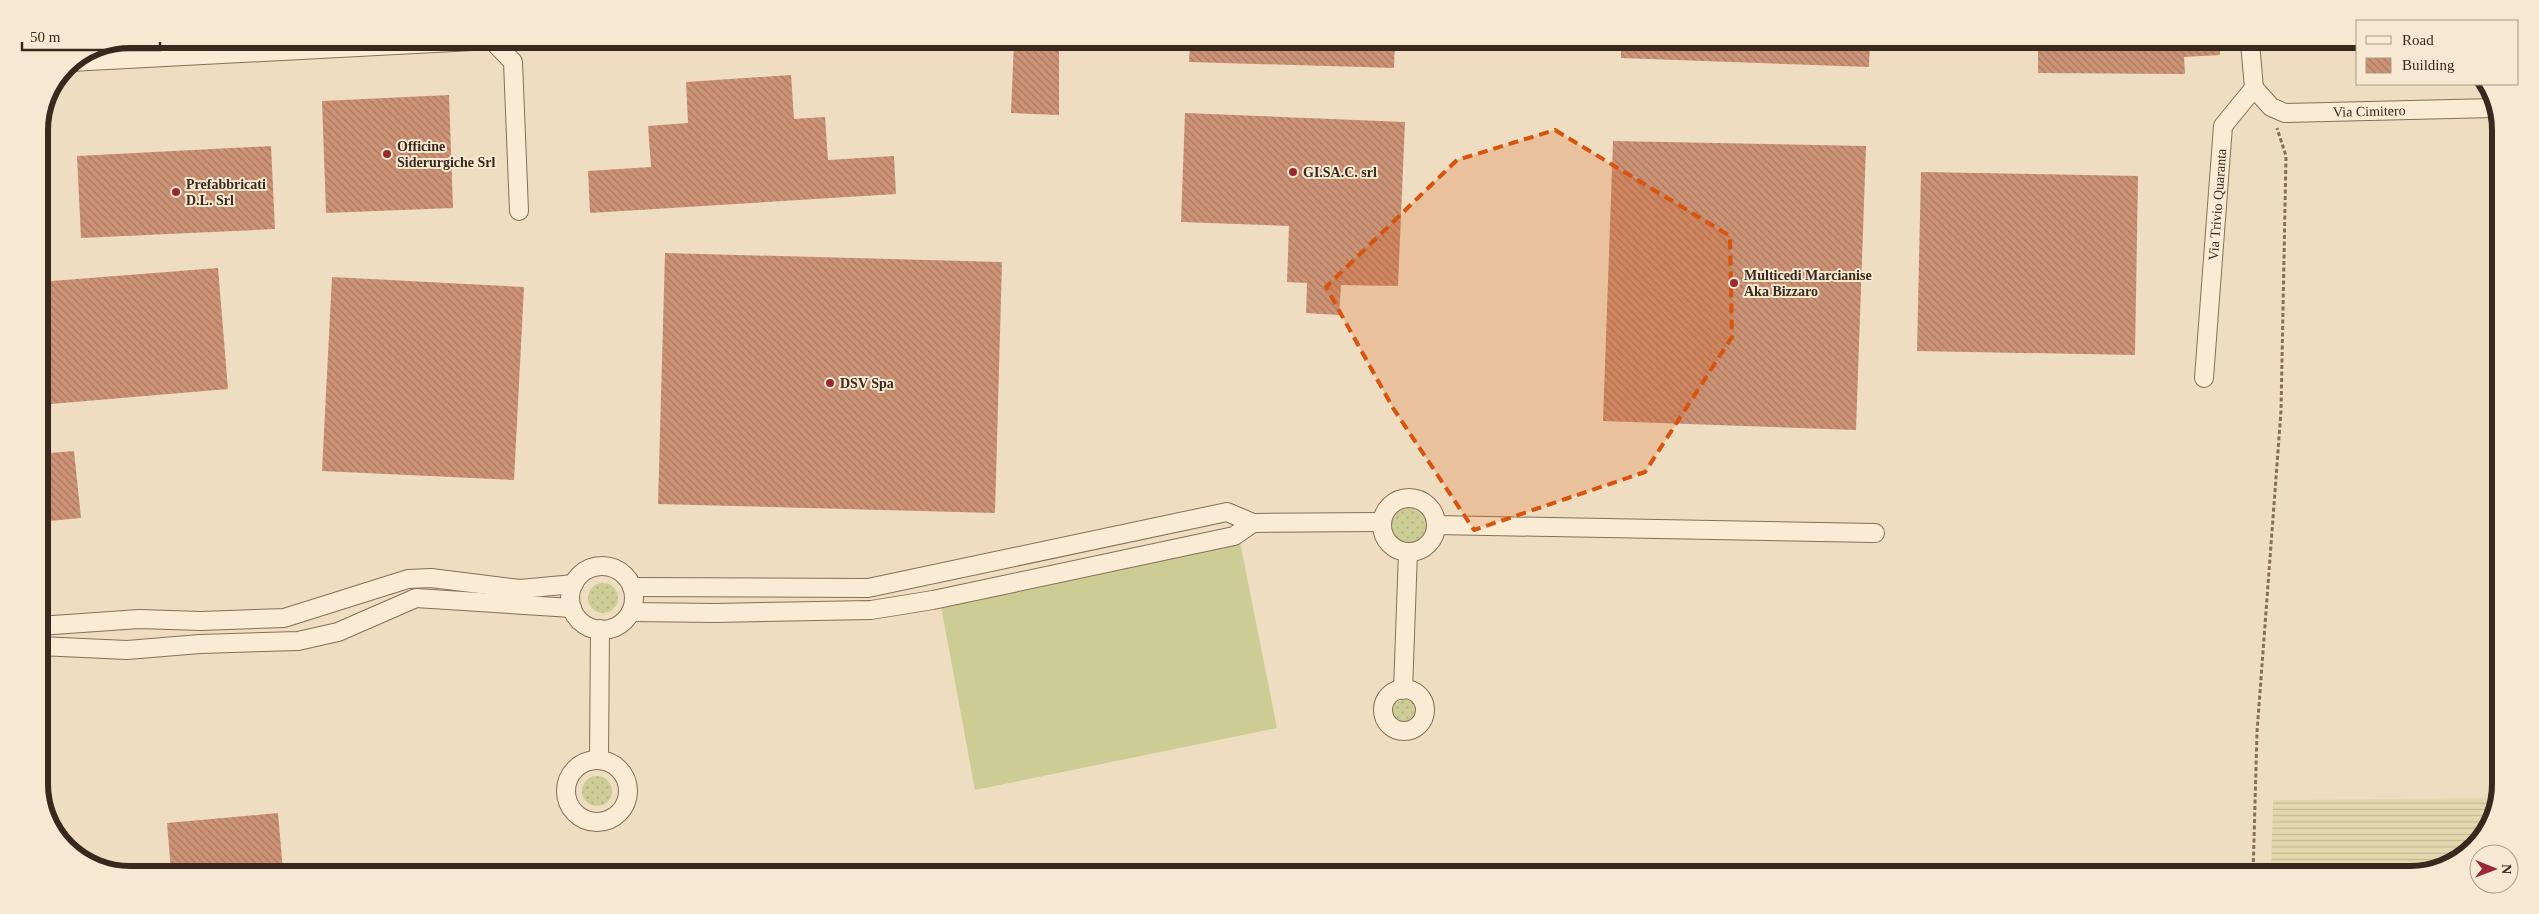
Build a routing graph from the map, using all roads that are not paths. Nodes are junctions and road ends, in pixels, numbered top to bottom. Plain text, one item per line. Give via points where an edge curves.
1 (339, 48) edge
2 (500, 48) edge
3 (2250, 48) edge
4 (84, 61) edge
5 (2254, 88) junction
6 (2488, 108) edge
7 (519, 211) dead end
8 (2204, 378) dead end
9 (1381, 522) junction
10 (1253, 523) junction
11 (1436, 525) junction
12 (1875, 533) dead end
13 (1408, 552) junction
14 (574, 584) junction
15 (632, 587) junction
16 (572, 608) junction
17 (631, 612) junction
18 (48, 625) edge
19 (600, 629) junction
20 (48, 646) edge
21 (1403, 690) dead end
22 (599, 759) dead end

1 - 4 street
2 - 7 street via 513,62
3 - 5 street
5 - 6 street, Via Cimitero via 2271,107 2285,112
5 - 8 street, Via Trivio Quaranta via 2224,126
9 - 10 street
9 - 11 street via 1389,505 1406,497 1424,502 1431,508
9 - 13 street via 1386,540 1400,551
10 - 15 street via 1227,512 868,588
10 - 17 street via 1234,536 933,600 870,610
11 - 12 street
11 - 13 street via 1430,541 1416,551
13 - 21 street
14 - 15 street via 589,569 604,566 620,571
14 - 16 street
14 - 18 street via 520,589 431,578 408,579 284,618 139,619
15 - 17 street via 634,604
16 - 19 street via 583,623
16 - 20 street via 416,598 338,632 298,641 127,650
17 - 19 street via 618,625
19 - 22 street

